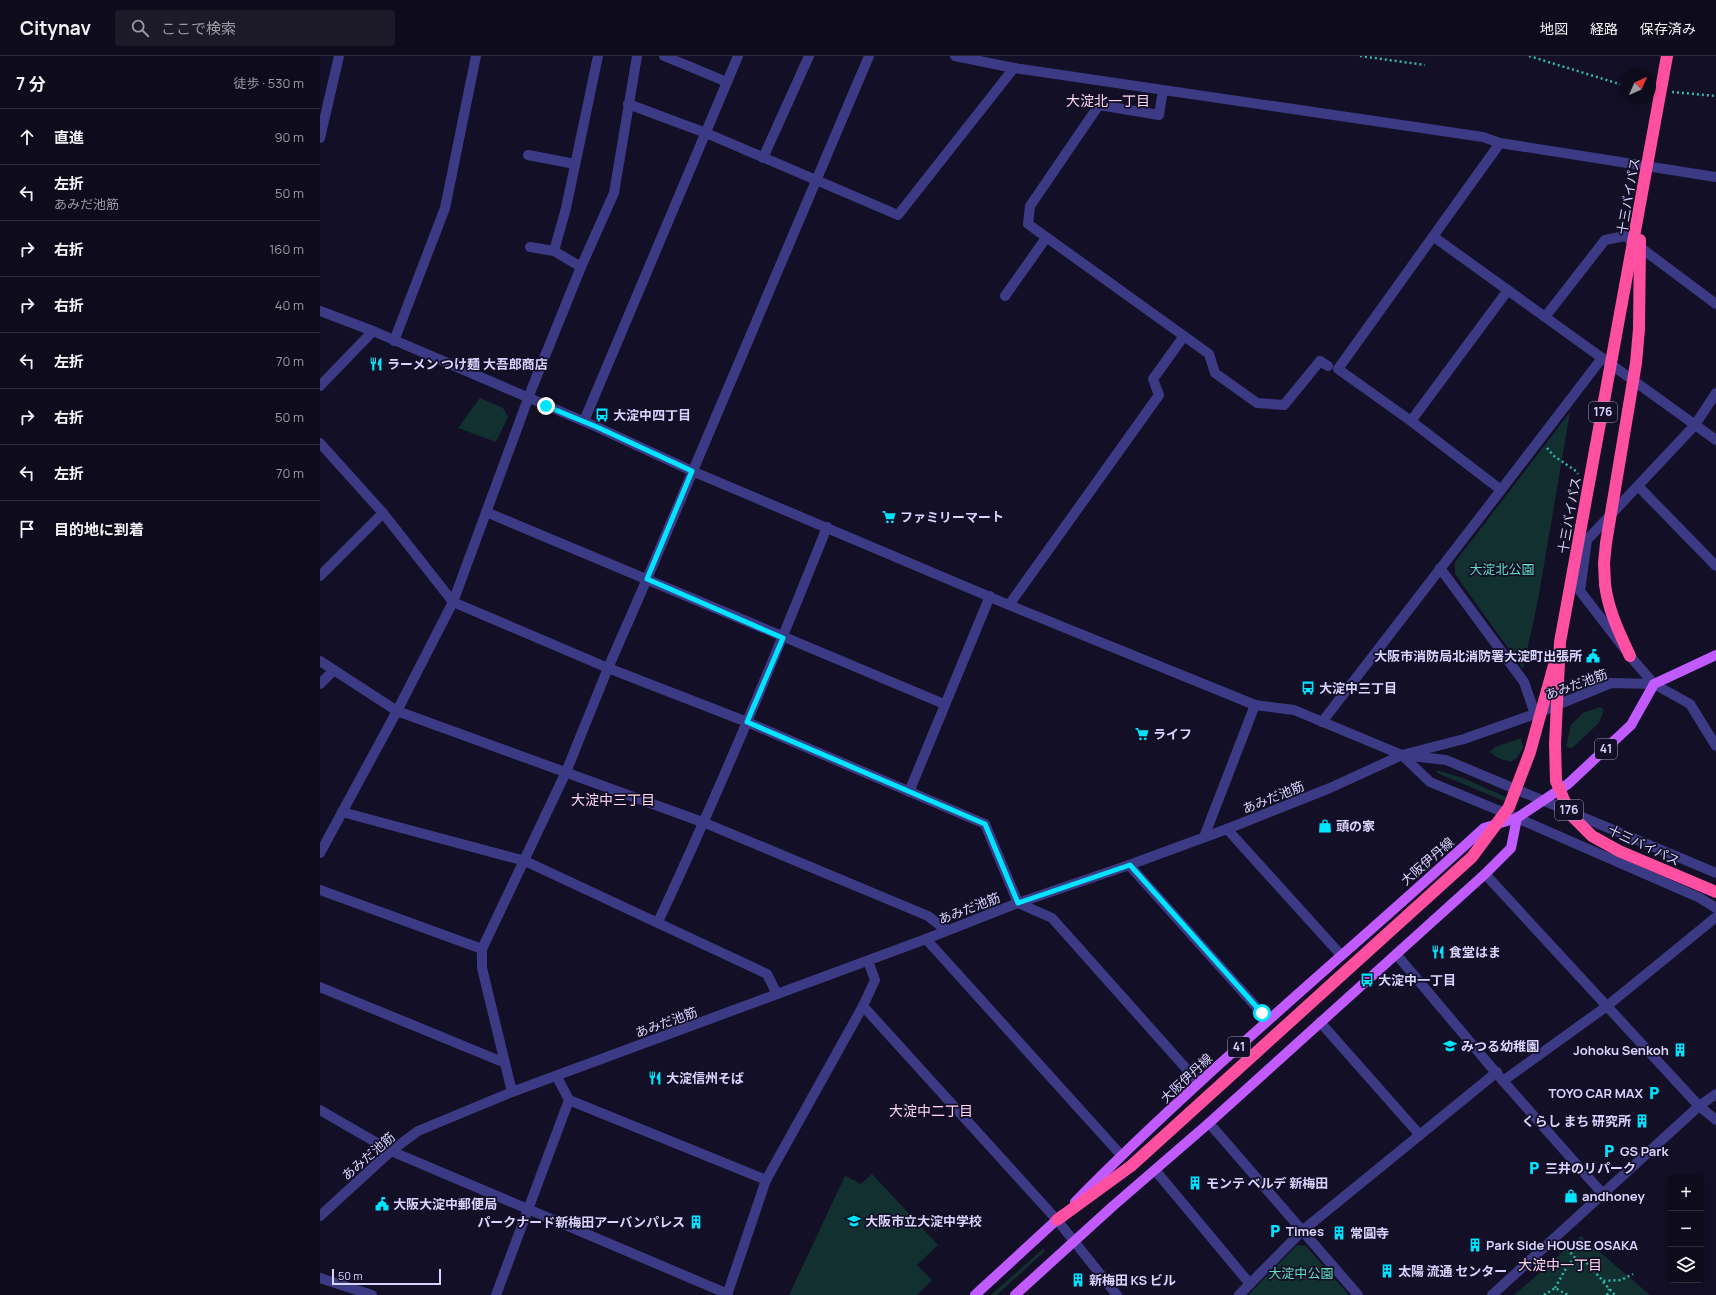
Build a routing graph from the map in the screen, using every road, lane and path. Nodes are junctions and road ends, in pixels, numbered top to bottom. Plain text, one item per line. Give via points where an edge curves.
1 (339, 56) edge
2 (476, 56) edge
3 (598, 56) edge
4 (637, 56) edge
5 (664, 56) edge
6 (738, 56) edge
7 (809, 56) edge
8 (869, 56) edge
9 (955, 56) edge
10 (1360, 56) edge
11 (1529, 56) edge
12 (1666, 56) edge
13 (1425, 65) dead end
14 (1014, 68) junction
15 (727, 82) junction
16 (1620, 84) edge
17 (1163, 90) junction
18 (1665, 91) dead end
19 (1716, 96) edge
20 (628, 104) junction
21 (706, 133) junction
22 (320, 138) edge
23 (1500, 144) junction
24 (528, 155) dead end
25 (763, 158) junction
26 (575, 164) junction
27 (1716, 177) edge
28 (817, 180) junction
29 (1640, 207) junction
30 (1434, 237) junction
31 (1046, 238) junction
32 (530, 247) dead end
33 (554, 251) junction
34 (581, 267) junction
35 (1508, 290) junction
36 (1005, 296) dead end
37 (1716, 304) edge
38 (320, 311) edge
39 (1545, 316) junction
40 (373, 331) junction
41 (1184, 336) junction
42 (394, 341) junction
43 (1602, 358) junction
44 (1328, 366) dead end
45 (320, 386) edge
46 (1716, 393) edge
47 (528, 398) junction
48 (584, 421) junction
49 (1412, 421) junction
50 (1695, 425) junction
51 (1716, 440) edge
52 (320, 443) edge
53 (692, 471) junction
54 (1639, 487) junction
55 (1501, 490) junction
56 (486, 512) junction
57 (383, 513) junction
58 (827, 527) junction
59 (1716, 566) edge
60 (1440, 568) junction
61 (320, 576) edge
62 (647, 579) junction
63 (990, 596) junction
64 (453, 602) junction
65 (1009, 605) junction
66 (783, 638) junction
67 (1560, 642) junction
68 (1716, 655) edge
69 (1630, 656) junction
70 (320, 661) edge
71 (608, 668) junction
72 (334, 670) junction
73 (320, 684) edge
74 (1654, 684) junction
75 (944, 704) junction
76 (1255, 705) junction
77 (397, 711) junction
78 (1535, 714) junction
79 (747, 722) junction
80 (1322, 722) junction
81 (1716, 746) edge
82 (1402, 756) junction
83 (566, 772) junction
84 (910, 792) junction
85 (1543, 801) junction
86 (342, 812) junction
87 (1517, 818) junction
88 (705, 823) junction
89 (1227, 829) junction
90 (1204, 837) junction
91 (320, 853) edge
92 (525, 861) junction
93 (1130, 865) junction
94 (1716, 873) edge
95 (1485, 874) junction
96 (320, 890) edge
97 (1716, 892) edge
98 (1018, 903) junction
99 (1716, 908) edge
100 (1716, 917) edge
101 (658, 922) junction
102 (946, 930) junction
103 (926, 939) junction
104 (482, 949) junction
105 (1396, 954) junction
106 (1341, 955) junction
107 (868, 961) junction
108 (320, 987) edge
109 (777, 994) junction
110 (864, 1006) junction
111 (1607, 1006) junction
112 (1268, 1020) junction
113 (1320, 1022) junction
114 (505, 1063) junction
115 (1497, 1072) junction
116 (557, 1077) junction
117 (1503, 1081) junction
118 (1199, 1083) junction
119 (512, 1092) junction
120 (1716, 1094) edge
121 (569, 1100) junction
122 (1699, 1106) junction
123 (320, 1110) edge
124 (1716, 1120) edge
125 (1209, 1123) junction
126 (1419, 1134) junction
127 (391, 1151) junction
128 (1121, 1155) junction
129 (1155, 1170) junction
130 (766, 1180) junction
131 (1602, 1193) junction
132 (527, 1210) junction
133 (320, 1216) edge
134 (1057, 1220) junction
135 (1302, 1231) junction
136 (1074, 1241) junction
137 (1564, 1244) dead end
138 (1576, 1259) junction
139 (1632, 1274) dead end
140 (320, 1278) edge
141 (1603, 1281) junction
142 (1250, 1284) junction
143 (1555, 1288) junction
144 (1609, 1289) junction
145 (728, 1294) edge
146 (372, 1295) edge
147 (496, 1295) edge
148 (975, 1295) edge
149 (1015, 1295) edge
150 (1117, 1295) edge
151 (1239, 1295) edge
152 (1358, 1295) edge
153 (1492, 1295) edge
154 (1544, 1295) edge
155 (1568, 1295) edge
156 (1607, 1295) edge
157 (1615, 1295) edge

1 - 22 street
2 - 42 street via 445,208
3 - 26 street
4 - 20 street
5 - 15 street
6 - 15 street
7 - 25 street
8 - 28 street
9 - 14 street
10 - 13 path
11 - 16 path
12 - 29 highway, 十三バイパス / 176, bridge
14 - 17 street
14 - 28 street via 898,215
15 - 21 street
17 - 23 street via 1484,137
17 - 31 street via 1158,115 1099,105 1030,206 1028,224
18 - 19 path
20 - 21 street
20 - 34 street via 614,193
21 - 25 street
21 - 48 street
23 - 27 street
23 - 30 street
24 - 26 street
25 - 28 street
26 - 33 street
28 - 53 street
29 - 67 highway, 十三バイパス / 176, bridge
29 - 69 highway, bridge via 1638,349 1604,563 1607,602
30 - 35 street
30 - 49 street via 1338,370
31 - 36 street
31 - 41 street
32 - 33 street
33 - 34 street
34 - 47 street
35 - 39 street
35 - 49 street
37 - 39 street via 1625,236 1605,240
38 - 40 street
39 - 43 street
40 - 42 street
40 - 45 street
41 - 44 street via 1209,354 1215,374 1257,404 1284,405 1320,360
41 - 65 street via 1153,379 1159,395
42 - 47 street
43 - 50 street
43 - 55 street
46 - 50 street
47 - 48 street
47 - 56 street
48 - 53 street
49 - 55 street
50 - 51 street
50 - 54 street
52 - 57 street
53 - 58 street
53 - 62 street
54 - 59 street
54 - 69 street via 1587,540 1580,592
55 - 60 street
56 - 62 street
56 - 64 street
57 - 61 street
57 - 64 street
58 - 63 street
58 - 66 street
60 - 78 street via 1524,682
60 - 80 street
62 - 66 street
62 - 71 street
63 - 65 street
63 - 75 street
64 - 71 street
64 - 77 street
65 - 76 street
66 - 75 street
66 - 79 street
67 - 97 highway, 十三バイパス / 176, bridge via 1555,744 1556,781 1570,814 1592,836 1619,851
67 - 134 highway, bridge via 1530,752 1509,807 1472,857 1131,1166
68 - 74 main road
69 - 74 street
70 - 72 street
71 - 79 street
71 - 83 street
72 - 73 street
72 - 77 street
74 - 78 street, あみだ池筋 via 1611,683
74 - 81 street via 1690,704
74 - 85 main road, 大阪伊丹線 / 41 via 1631,725 1568,784
75 - 84 street
76 - 80 street via 1294,710
76 - 90 street
77 - 83 street
77 - 86 street
78 - 82 street, あみだ池筋 via 1464,739
79 - 84 street
79 - 88 street
80 - 82 street
82 - 85 street via 1446,760
82 - 87 street via 1430,782
82 - 89 street, あみだ池筋
83 - 88 street
83 - 92 street
84 - 98 street via 985,824
85 - 87 main road, 大阪伊丹線 / 41
85 - 94 street
86 - 91 street
86 - 92 street
87 - 95 main road via 1511,848
87 - 99 street via 1700,898
87 - 106 main road, 大阪伊丹線 / 41 via 1484,828
88 - 101 street
88 - 102 street via 928,916
89 - 90 street, あみだ池筋
89 - 106 street
90 - 93 street, あみだ池筋
92 - 101 street
92 - 104 street
93 - 98 street, あみだ池筋
93 - 112 street
95 - 105 main road
95 - 111 street
96 - 104 street
98 - 102 street, あみだ池筋
98 - 118 street via 1052,918
100 - 111 street
101 - 109 street via 767,974
102 - 103 street, あみだ池筋
103 - 107 street, あみだ池筋
103 - 128 street
104 - 114 street via 482,968
105 - 113 main road
105 - 115 street
106 - 112 main road, 大阪伊丹線 / 41
107 - 109 street, あみだ池筋
107 - 110 street via 875,980
108 - 114 street
109 - 116 street, あみだ池筋
110 - 130 street
110 - 134 street
111 - 117 street
111 - 122 street
112 - 118 main road, 大阪伊丹線 / 41
113 - 125 main road
113 - 126 street
114 - 119 street
115 - 117 street
115 - 126 street
116 - 119 street, あみだ池筋
116 - 121 street
117 - 131 street
118 - 128 main road, 大阪伊丹線 / 41
119 - 127 street, あみだ池筋 via 418,1132
120 - 122 street
121 - 130 street
121 - 132 street
122 - 124 street
122 - 131 street
123 - 127 street
125 - 129 main road
125 - 135 street
126 - 135 street
127 - 132 street
127 - 133 street, あみだ池筋
128 - 134 main road, 大阪伊丹線 / 41
129 - 136 main road
129 - 142 street
130 - 145 street
131 - 153 street
132 - 145 street
132 - 147 street
134 - 136 street
134 - 148 main road, 大阪伊丹線 / 41
135 - 142 street
135 - 152 street
136 - 149 main road
136 - 150 street
137 - 138 path
138 - 141 path via 1586,1261
138 - 143 path via 1569,1264
139 - 141 path via 1621,1280
140 - 146 street
141 - 144 path
142 - 151 street
143 - 154 path
143 - 155 path
144 - 156 path
144 - 157 path

